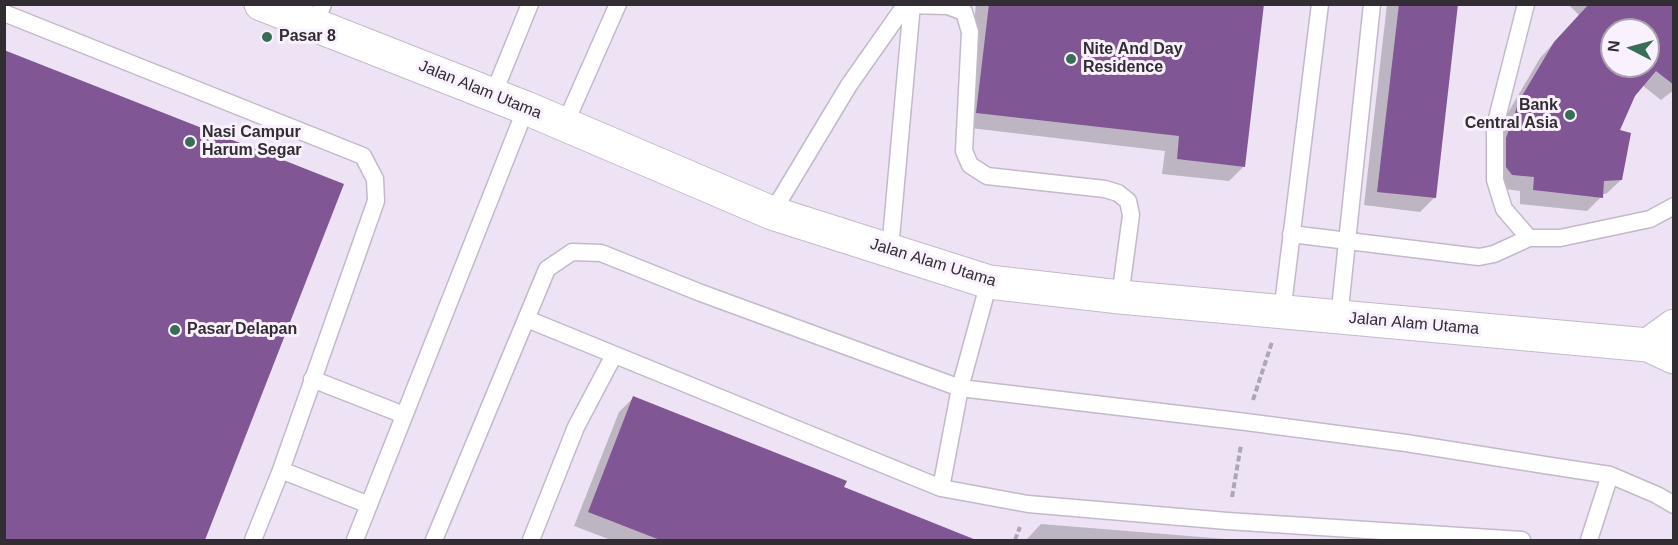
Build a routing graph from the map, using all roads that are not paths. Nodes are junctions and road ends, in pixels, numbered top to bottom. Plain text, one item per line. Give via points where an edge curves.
1 (261, 4) edge
2 (530, 4) edge
3 (618, 4) edge
4 (1320, 4) edge
5 (1372, 4) edge
6 (1527, 4) edge
7 (909, 5) edge
8 (4, 13) edge
9 (319, 15) edge
10 (493, 95) junction
11 (526, 108) junction
12 (565, 124) junction
13 (1674, 206) edge
14 (772, 213) junction
15 (1292, 234) junction
16 (1529, 238) junction
17 (1347, 240) junction
18 (890, 250) junction
19 (989, 282) junction
20 (1120, 297) junction
21 (1282, 313) junction
22 (1339, 318) junction
23 (526, 319) junction
24 (1665, 343) edge
25 (614, 355) junction
26 (312, 379) junction
27 (960, 388) junction
28 (404, 415) junction
29 (281, 470) junction
30 (1610, 476) junction
31 (941, 488) junction
32 (369, 505) junction
33 (1674, 506) edge
34 (253, 540) edge
35 (355, 540) edge
36 (434, 540) edge
37 (531, 540) edge
38 (1521, 540) edge
39 (1588, 540) edge

1 - 9 main road, Jalan Alam Utama
2 - 10 lane
3 - 12 lane
4 - 15 lane
5 - 17 lane
6 - 16 lane via 1495,126 1495,180 1504,209
7 - 14 lane via 849,85
7 - 18 lane
7 - 20 lane via 948,6 964,12 970,32 964,151 970,165 987,176 1105,189 1128,201 1131,215
8 - 26 lane via 363,156 375,179 376,201
9 - 10 main road, Jalan Alam Utama
10 - 11 main road, Jalan Alam Utama
11 - 12 main road, Jalan Alam Utama
11 - 28 lane
12 - 14 main road, Jalan Alam Utama
13 - 16 lane via 1650,219 1560,238
14 - 18 main road, Jalan Alam Utama
15 - 17 lane
15 - 21 lane
16 - 17 lane via 1479,257
17 - 22 lane
18 - 19 main road, Jalan Alam Utama
19 - 20 main road, Jalan Alam Utama
19 - 27 lane
20 - 21 main road, Jalan Alam Utama
21 - 22 main road, Jalan Alam Utama
22 - 24 main road, Jalan Alam Utama
23 - 25 lane
23 - 27 lane via 547,268 572,252 601,253
23 - 36 lane
25 - 31 lane
25 - 37 lane via 576,427
26 - 28 lane
26 - 29 lane
27 - 30 lane via 1406,443
27 - 31 lane
28 - 32 lane
29 - 32 lane
29 - 34 lane
30 - 33 lane
30 - 39 lane
31 - 38 lane via 1028,504
32 - 35 lane

